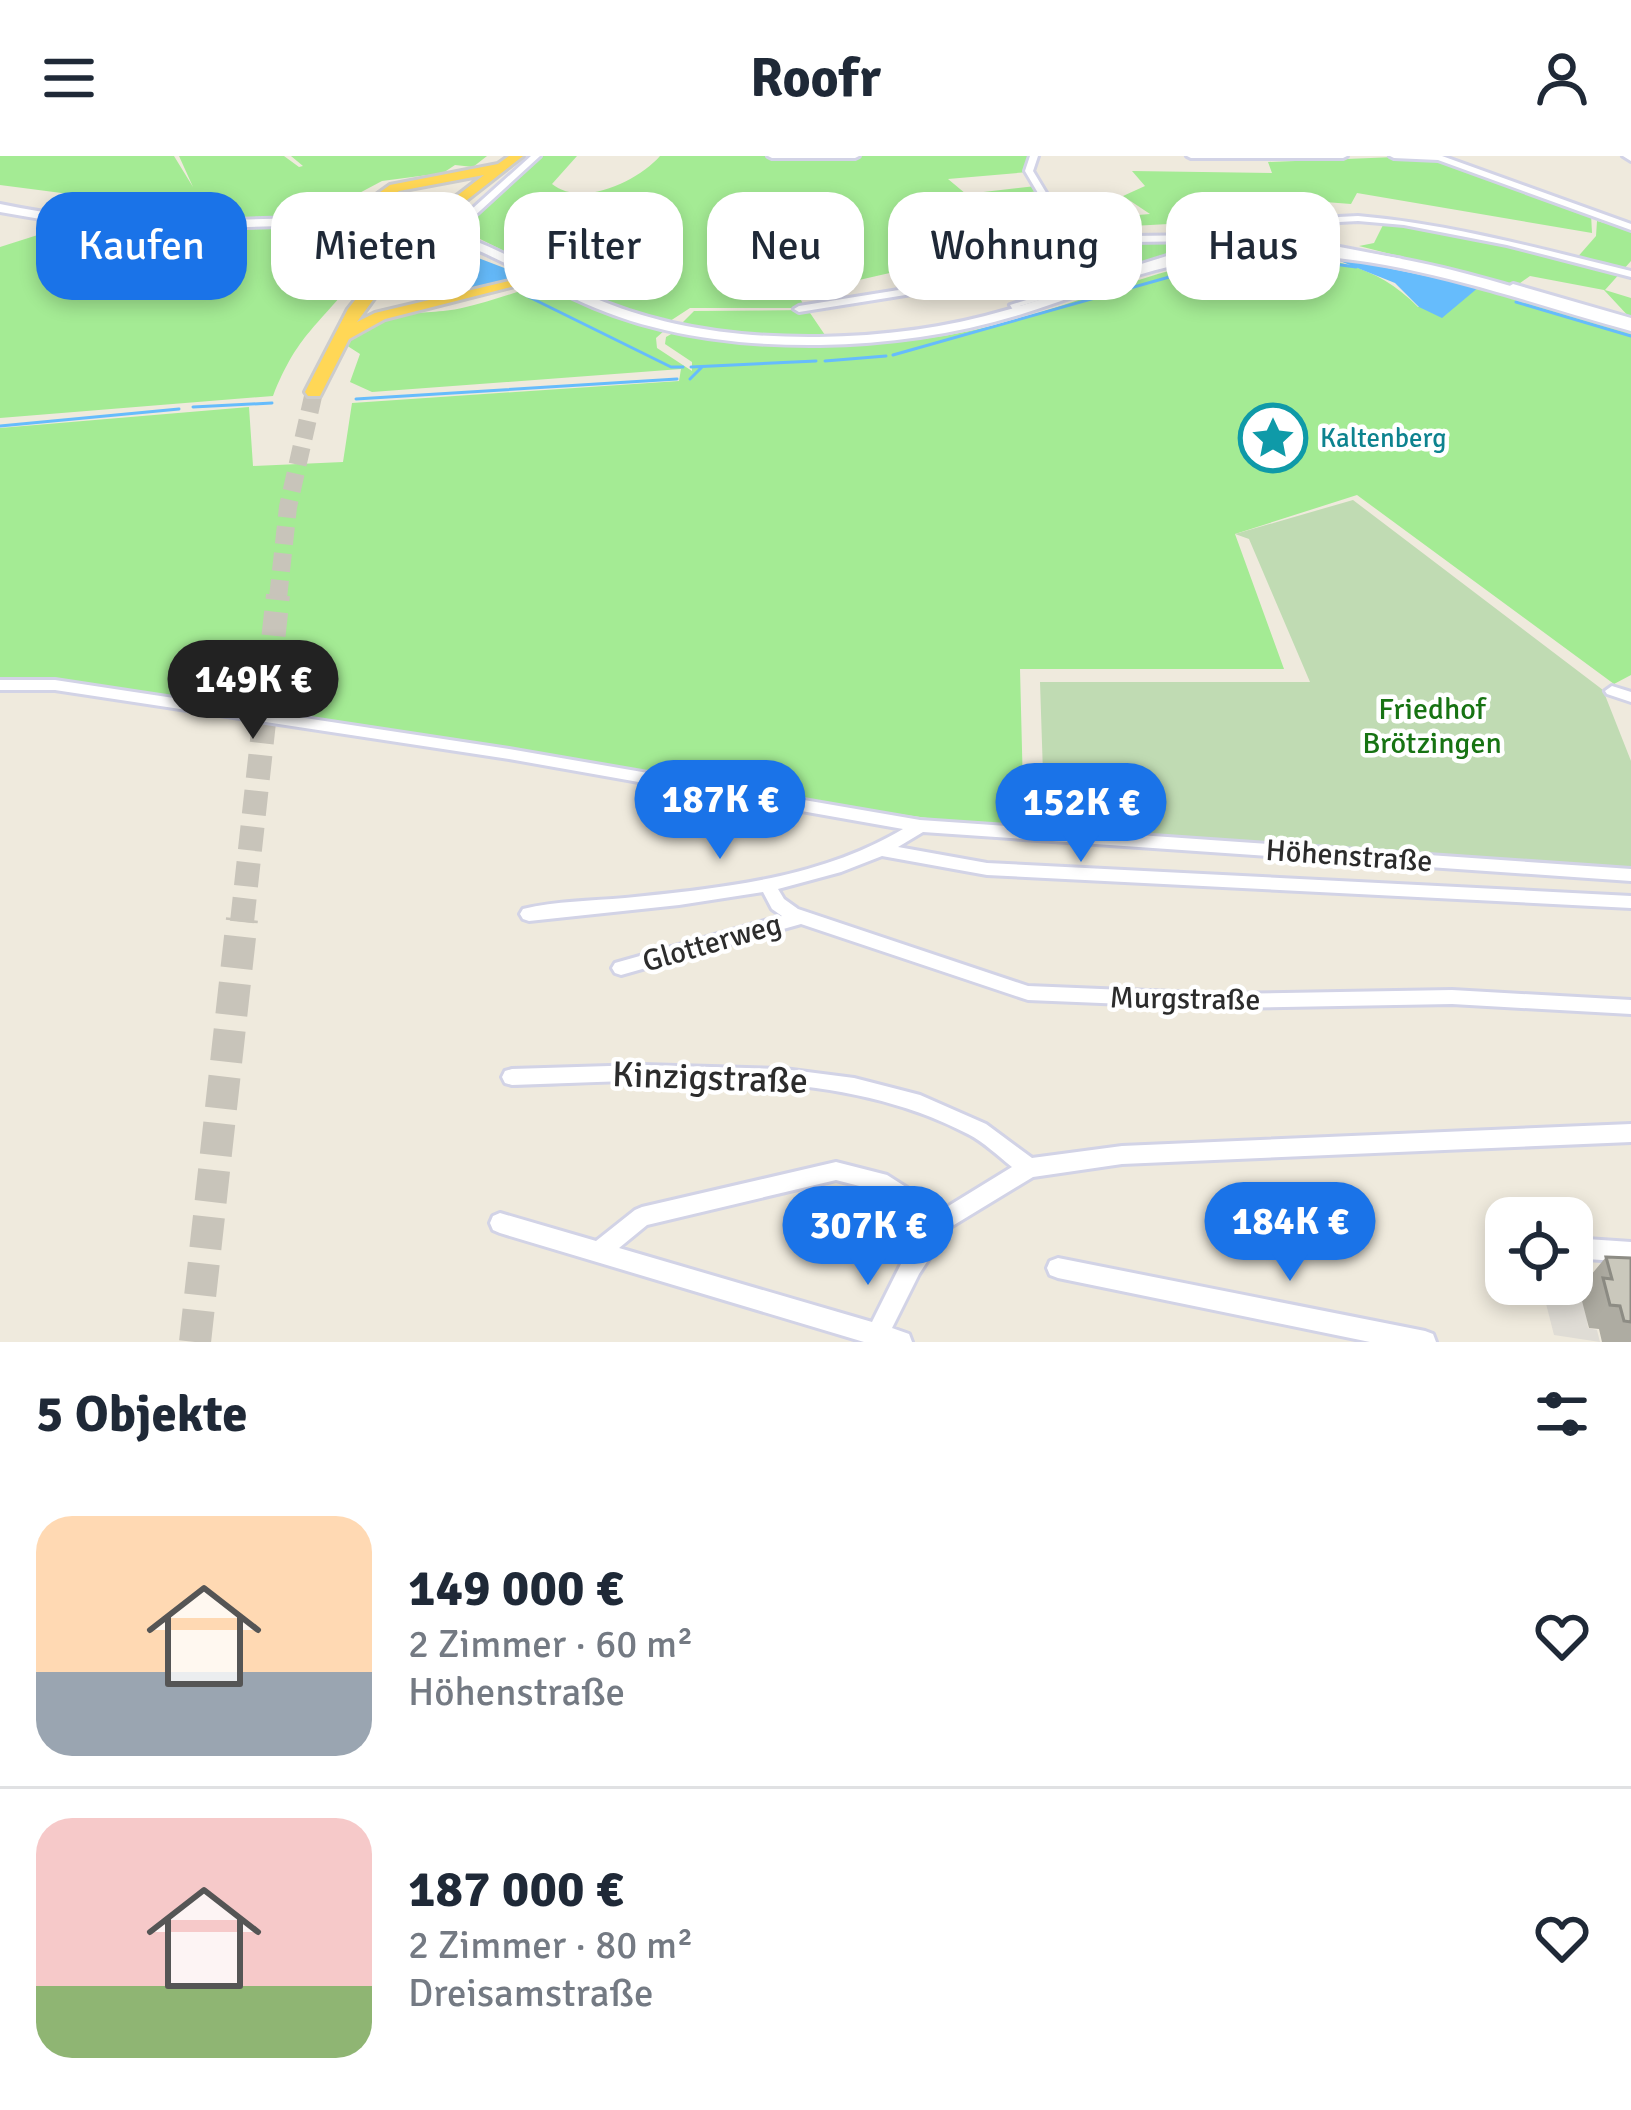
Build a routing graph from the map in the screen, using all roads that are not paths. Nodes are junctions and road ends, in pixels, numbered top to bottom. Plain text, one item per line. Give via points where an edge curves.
1 (517, 156) edge
2 (536, 156) edge
3 (772, 156) edge
4 (855, 156) edge
5 (1034, 156) edge
6 (1191, 156) edge
7 (1343, 156) edge
8 (1394, 156) edge
9 (1436, 157) edge
10 (500, 168) junction
11 (409, 185) junction
12 (392, 192) edge
13 (449, 192) edge
14 (469, 192) edge
15 (1041, 192) edge
16 (480, 206) edge
17 (0, 208) edge
18 (271, 225) edge
19 (1631, 227) edge
20 (1340, 247) edge
21 (1358, 250) junction
22 (480, 253) edge
23 (1166, 255) edge
24 (504, 271) edge
25 (1631, 274) edge
26 (504, 282) edge
27 (888, 295) edge
28 (365, 300) edge
29 (403, 300) edge
30 (597, 300) edge
31 (447, 304) junction
32 (799, 309) dead end
33 (1018, 311) junction
34 (1631, 324) edge
35 (339, 338) junction
36 (314, 392) tunnel mouth
37 (0, 685) edge
38 (1612, 691) dead end
39 (1631, 697) edge
40 (920, 826) junction
41 (887, 851) junction
42 (1631, 875) edge
43 (767, 883) junction
44 (1631, 902) edge
45 (529, 914) dead end
46 (802, 917) junction
47 (621, 968) dead end
48 (1631, 1007) edge
49 (512, 1077) dead end
50 (1631, 1133) edge
51 (1029, 1168) junction
52 (942, 1221) junction
53 (500, 1223) dead end
54 (1593, 1249) edge
55 (601, 1250) junction
56 (1631, 1252) edge
57 (1058, 1268) dead end
58 (877, 1335) junction
59 (901, 1342) edge
60 (1425, 1342) edge

1 - 10 highway
2 - 16 street
3 - 4 street
5 - 15 street via 1029,171
6 - 7 street
8 - 9 street
9 - 19 street
10 - 11 highway
10 - 14 highway
11 - 12 highway
11 - 13 highway
17 - 18 main road via 146,229
20 - 21 street
21 - 25 street via 1292,231 1363,217
21 - 34 street
22 - 24 main road
23 - 33 street via 1016,305
26 - 31 highway
27 - 32 street
28 - 35 highway
29 - 31 highway
30 - 33 main road via 644,320 770,340 908,335
31 - 35 highway via 380,316
33 - 34 main road via 1196,257 1308,250 1431,270
35 - 36 highway
37 - 40 street, Höhenstraße via 55,685 424,741
38 - 39 street
40 - 41 street
40 - 42 street, Höhenstraße
41 - 43 street
41 - 44 street via 987,869
43 - 45 street
43 - 46 street, Murgstraße via 778,904
46 - 47 street, Glotterweg
46 - 48 street, Murgstraße via 1028,993
49 - 51 street, Kinzigstraße via 761,1072 834,1083 971,1124
50 - 51 street via 1122,1155
51 - 52 street
52 - 55 street via 880,1181 836,1171 642,1217
52 - 58 street
53 - 55 street
54 - 56 street
55 - 58 street
57 - 60 street
58 - 59 street

